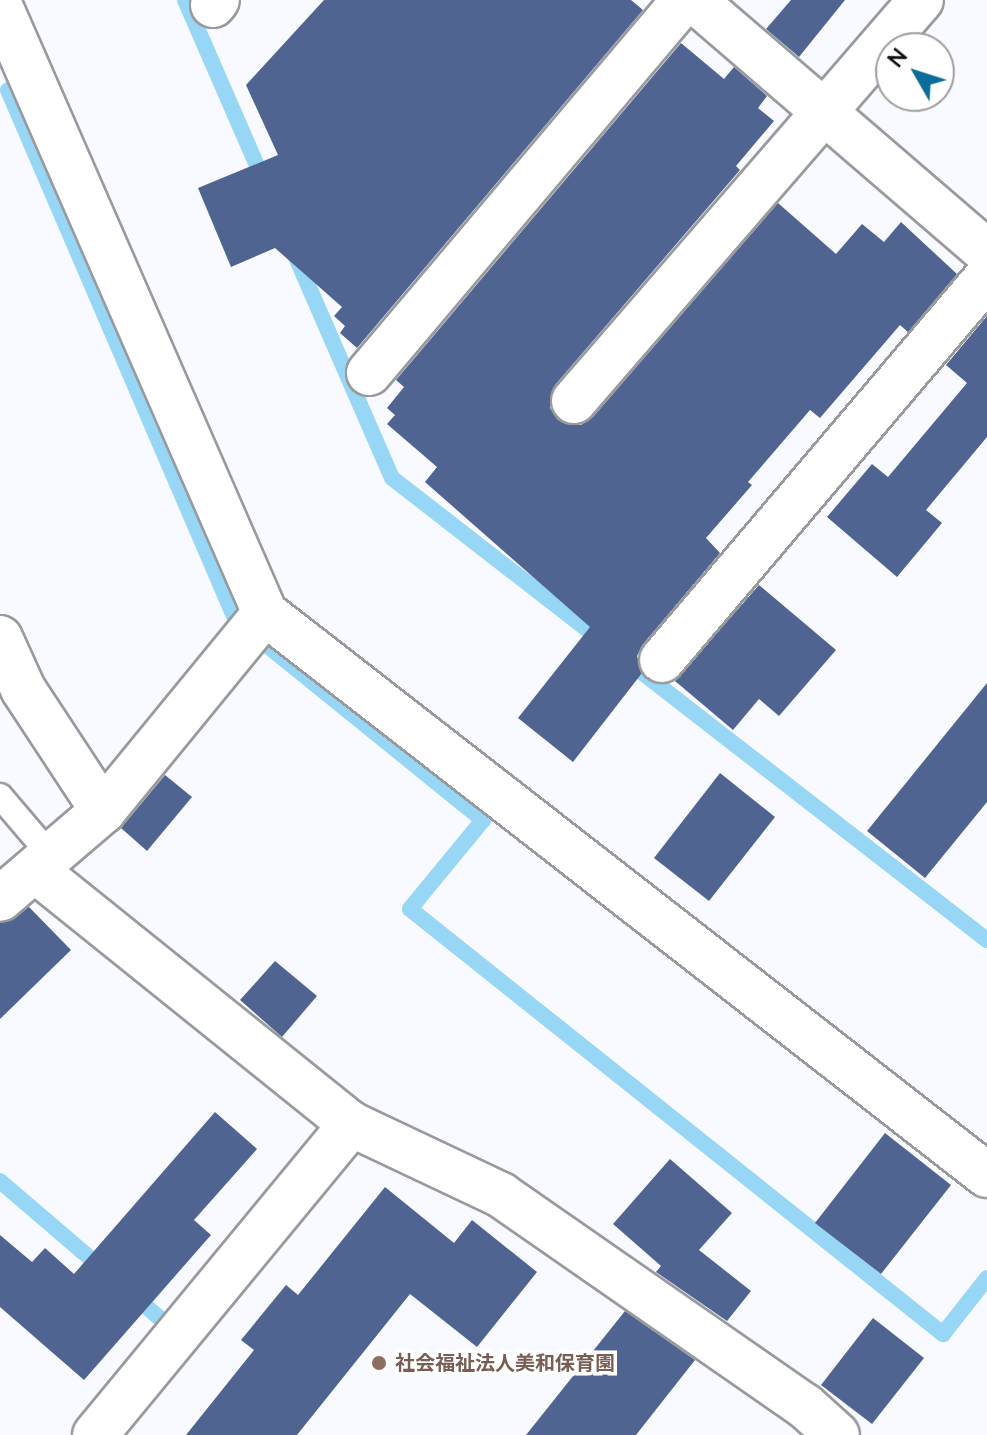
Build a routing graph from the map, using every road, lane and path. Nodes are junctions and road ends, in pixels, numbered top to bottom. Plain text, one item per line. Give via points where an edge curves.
1 (684, 0) edge
2 (694, 0) edge
3 (921, 0) edge
4 (0, 6) edge
5 (824, 112) junction
6 (987, 252) edge
7 (987, 277) edge
8 (369, 373) dead end
9 (574, 401) dead end
10 (265, 613) junction
11 (0, 638) edge
12 (662, 660) dead end
13 (0, 796) edge
14 (103, 811) junction
15 (44, 864) junction
16 (0, 899) edge
17 (351, 1124) junction
18 (987, 1175) edge
19 (95, 1435) edge
20 (837, 1435) edge

1 - 8 street
2 - 5 street
3 - 5 street
4 - 10 street
5 - 6 street
5 - 9 street
7 - 12 street
10 - 14 street
10 - 18 street
11 - 14 street via 23,689
13 - 15 lane
14 - 15 street
15 - 16 street
15 - 17 street
17 - 19 street
17 - 20 street via 501,1195 805,1406

